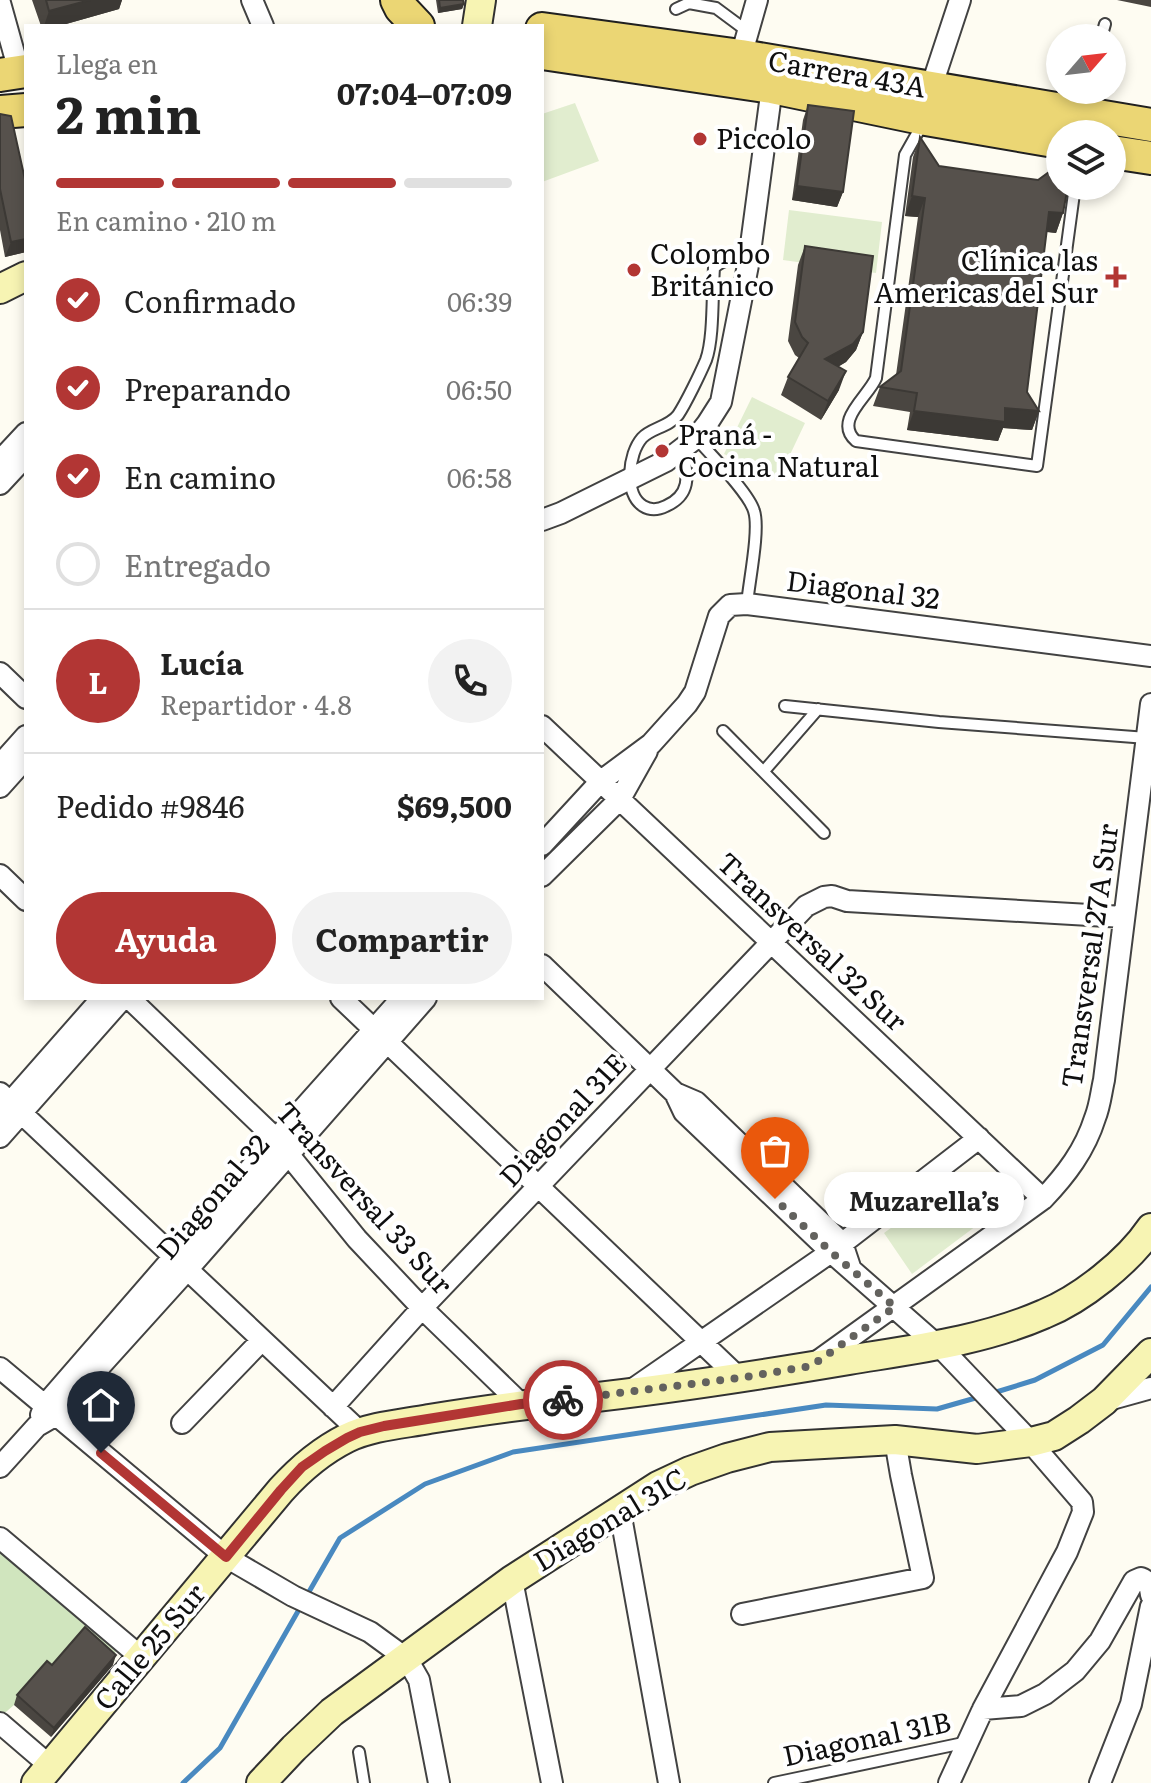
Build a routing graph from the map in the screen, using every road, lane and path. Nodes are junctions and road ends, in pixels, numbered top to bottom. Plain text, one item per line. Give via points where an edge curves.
1 (252, 0) edge
2 (397, 0) edge
3 (481, 0) edge
4 (757, 0) edge
5 (960, 0) edge
6 (0, 3) edge
7 (676, 9) dead end
8 (262, 24) edge
9 (397, 24) edge
10 (416, 24) edge
11 (477, 24) edge
12 (544, 29) edge
13 (744, 43) junction
14 (544, 53) edge
15 (15, 72) edge
16 (772, 87) junction
17 (928, 104) junction
18 (24, 110) edge
19 (0, 112) edge
20 (1151, 125) edge
21 (1046, 138) edge
22 (1126, 154) edge
23 (1151, 158) edge
24 (1073, 200) edge
25 (749, 260) junction
26 (24, 277) edge
27 (0, 289) edge
28 (24, 295) edge
29 (0, 307) edge
30 (24, 437) edge
31 (689, 443) junction
32 (13, 459) edge
33 (629, 480) junction
34 (0, 484) edge
35 (544, 519) edge
36 (747, 604) junction
37 (1151, 656) edge
38 (0, 673) edge
39 (24, 696) edge
40 (1151, 704) edge
41 (785, 706) dead end
42 (818, 709) junction
43 (544, 728) edge
44 (723, 731) dead end
45 (24, 738) edge
46 (1147, 738) junction
47 (651, 744) junction
48 (24, 760) edge
49 (0, 765) edge
50 (764, 771) junction
51 (601, 781) junction
52 (0, 787) edge
53 (620, 799) junction
54 (824, 833) dead end
55 (544, 843) edge
56 (544, 874) edge
57 (0, 875) edge
58 (24, 898) edge
59 (1124, 917) junction
60 (775, 946) junction
61 (544, 967) edge
62 (100, 1000) edge
63 (124, 1000) edge
64 (128, 1000) edge
65 (343, 1000) edge
66 (401, 1000) edge
67 (424, 1000) edge
68 (380, 1035) junction
69 (654, 1073) junction
70 (8, 1106) edge
71 (0, 1137) edge
72 (979, 1138) junction
73 (283, 1146) junction
74 (542, 1191) junction
75 (1043, 1199) junction
76 (1151, 1228) edge
77 (837, 1248) junction
78 (181, 1264) junction
79 (895, 1307) junction
80 (427, 1312) junction
81 (262, 1340) junction
82 (702, 1343) junction
83 (944, 1352) junction
84 (1151, 1353) edge
85 (811, 1366) junction
86 (0, 1368) edge
87 (739, 1378) junction
88 (1151, 1388) edge
89 (626, 1394) junction
90 (1104, 1401) junction
91 (521, 1404) junction
92 (50, 1410) junction
93 (344, 1418) junction
94 (182, 1423) dead end
95 (1025, 1436) junction
96 (895, 1440) junction
97 (0, 1467) edge
98 (620, 1511) junction
99 (0, 1538) edge
100 (226, 1557) junction
101 (512, 1580) junction
102 (1151, 1595) edge
103 (1151, 1606) edge
104 (742, 1614) dead end
105 (142, 1658) junction
106 (407, 1659) junction
107 (983, 1709) junction
108 (0, 1723) edge
109 (969, 1742) junction
110 (359, 1752) dead end
111 (43, 1774) edge
112 (261, 1783) edge
113 (364, 1783) edge
114 (439, 1783) edge
115 (552, 1783) edge
116 (669, 1783) edge
117 (774, 1783) edge
118 (949, 1783) edge
119 (1100, 1783) edge

1 - 8 street
2 - 9 street
2 - 10 main road
3 - 11 main road
4 - 13 street
5 - 17 street
6 - 15 street
7 - 13 lane via 689,3 716,8
12 - 13 main road, Carrera 43A
13 - 17 main road, Carrera 43A
14 - 16 main road, Carrera 43A
16 - 17 main road, Carrera 43A
16 - 25 street
17 - 20 main road, Carrera 43A via 1082,106
17 - 21 main road, Carrera 43A
17 - 24 lane via 905,155 876,378 848,419 847,428 856,441 1037,466
18 - 19 main road
22 - 23 main road
25 - 31 street via 721,402
25 - 33 lane via 733,259 714,268 707,357 677,416 643,437
26 - 27 main road
28 - 29 main road
30 - 32 street
31 - 33 street
31 - 33 lane via 686,487 674,503 659,509 640,505
31 - 36 lane via 754,508
32 - 34 street
33 - 35 street
36 - 37 street, Diagonal 32
36 - 47 street, Diagonal 32 via 730,605 719,616 695,692
38 - 39 street
40 - 46 street, Transversal 27A Sur
41 - 42 lane
42 - 46 lane
42 - 50 lane
43 - 51 street, Transversal 32 Sur
44 - 50 lane
45 - 49 street
46 - 59 street, Transversal 27A Sur
47 - 51 street, Diagonal 32
47 - 53 street, Diagonal 32
48 - 52 street
50 - 54 lane
51 - 53 street, Transversal 32 Sur
51 - 55 street, Diagonal 32
53 - 56 street, Diagonal 32
53 - 60 street, Transversal 32 Sur
57 - 58 street
59 - 60 street, Diagonal 31E via 847,901 822,910
59 - 75 street, Transversal 27A Sur via 1096,1118 1081,1151
60 - 69 street, Diagonal 31E
60 - 72 street, Transversal 32 Sur
61 - 69 street
62 - 70 street
63 - 70 street
64 - 73 street, Transversal 33 Sur
65 - 68 street
66 - 68 street, Diagonal 32
67 - 68 street, Diagonal 32
68 - 73 street, Diagonal 32
68 - 74 street
69 - 74 street, Diagonal 31E
69 - 77 street via 675,1093 696,1102
70 - 71 street
70 - 78 street
72 - 75 street, Transversal 32 Sur
72 - 77 street
73 - 78 street, Diagonal 32
73 - 80 street, Transversal 33 Sur via 357,1239
74 - 80 street, Diagonal 31E
74 - 82 street
75 - 79 street
76 - 83 main road, Calle 25 Sur via 1091,1288 1046,1314
77 - 79 street via 850,1268
77 - 82 street
78 - 81 street
78 - 92 street, Diagonal 32
79 - 83 street
79 - 85 street
80 - 91 street, Transversal 33 Sur
80 - 93 street, Diagonal 31E
81 - 93 street
81 - 94 street
82 - 87 street
82 - 89 street
83 - 85 main road, Calle 25 Sur
83 - 95 street
84 - 90 main road, Diagonal 31C
85 - 87 main road, Calle 25 Sur
86 - 92 street
87 - 89 main road, Calle 25 Sur
88 - 90 street
89 - 91 main road, Calle 25 Sur
90 - 95 main road, Diagonal 31C via 1054,1436
91 - 93 main road, Calle 25 Sur via 384,1426
92 - 97 street, Diagonal 32
92 - 100 street
93 - 100 main road, Calle 25 Sur via 325,1451 302,1467
95 - 96 main road, Diagonal 31C via 977,1449
95 - 107 street via 1075,1492 1083,1512
96 - 98 main road, Diagonal 31C via 770,1447 727,1458 658,1486
96 - 104 street via 923,1578
98 - 101 main road, Diagonal 31C
98 - 116 street
99 - 105 street
100 - 105 main road, Calle 25 Sur
100 - 106 street via 370,1632
101 - 106 main road, Diagonal 31C
101 - 115 street
102 - 107 street via 1149,1583 1134,1581 1100,1641 1075,1671 1045,1694 1021,1706
103 - 119 street via 1131,1704
105 - 111 main road, Calle 25 Sur
106 - 112 main road, Diagonal 31C via 332,1712
106 - 114 street via 419,1680
107 - 109 street
108 - 111 street
109 - 117 lane, Diagonal 31B
109 - 118 street
110 - 113 lane

